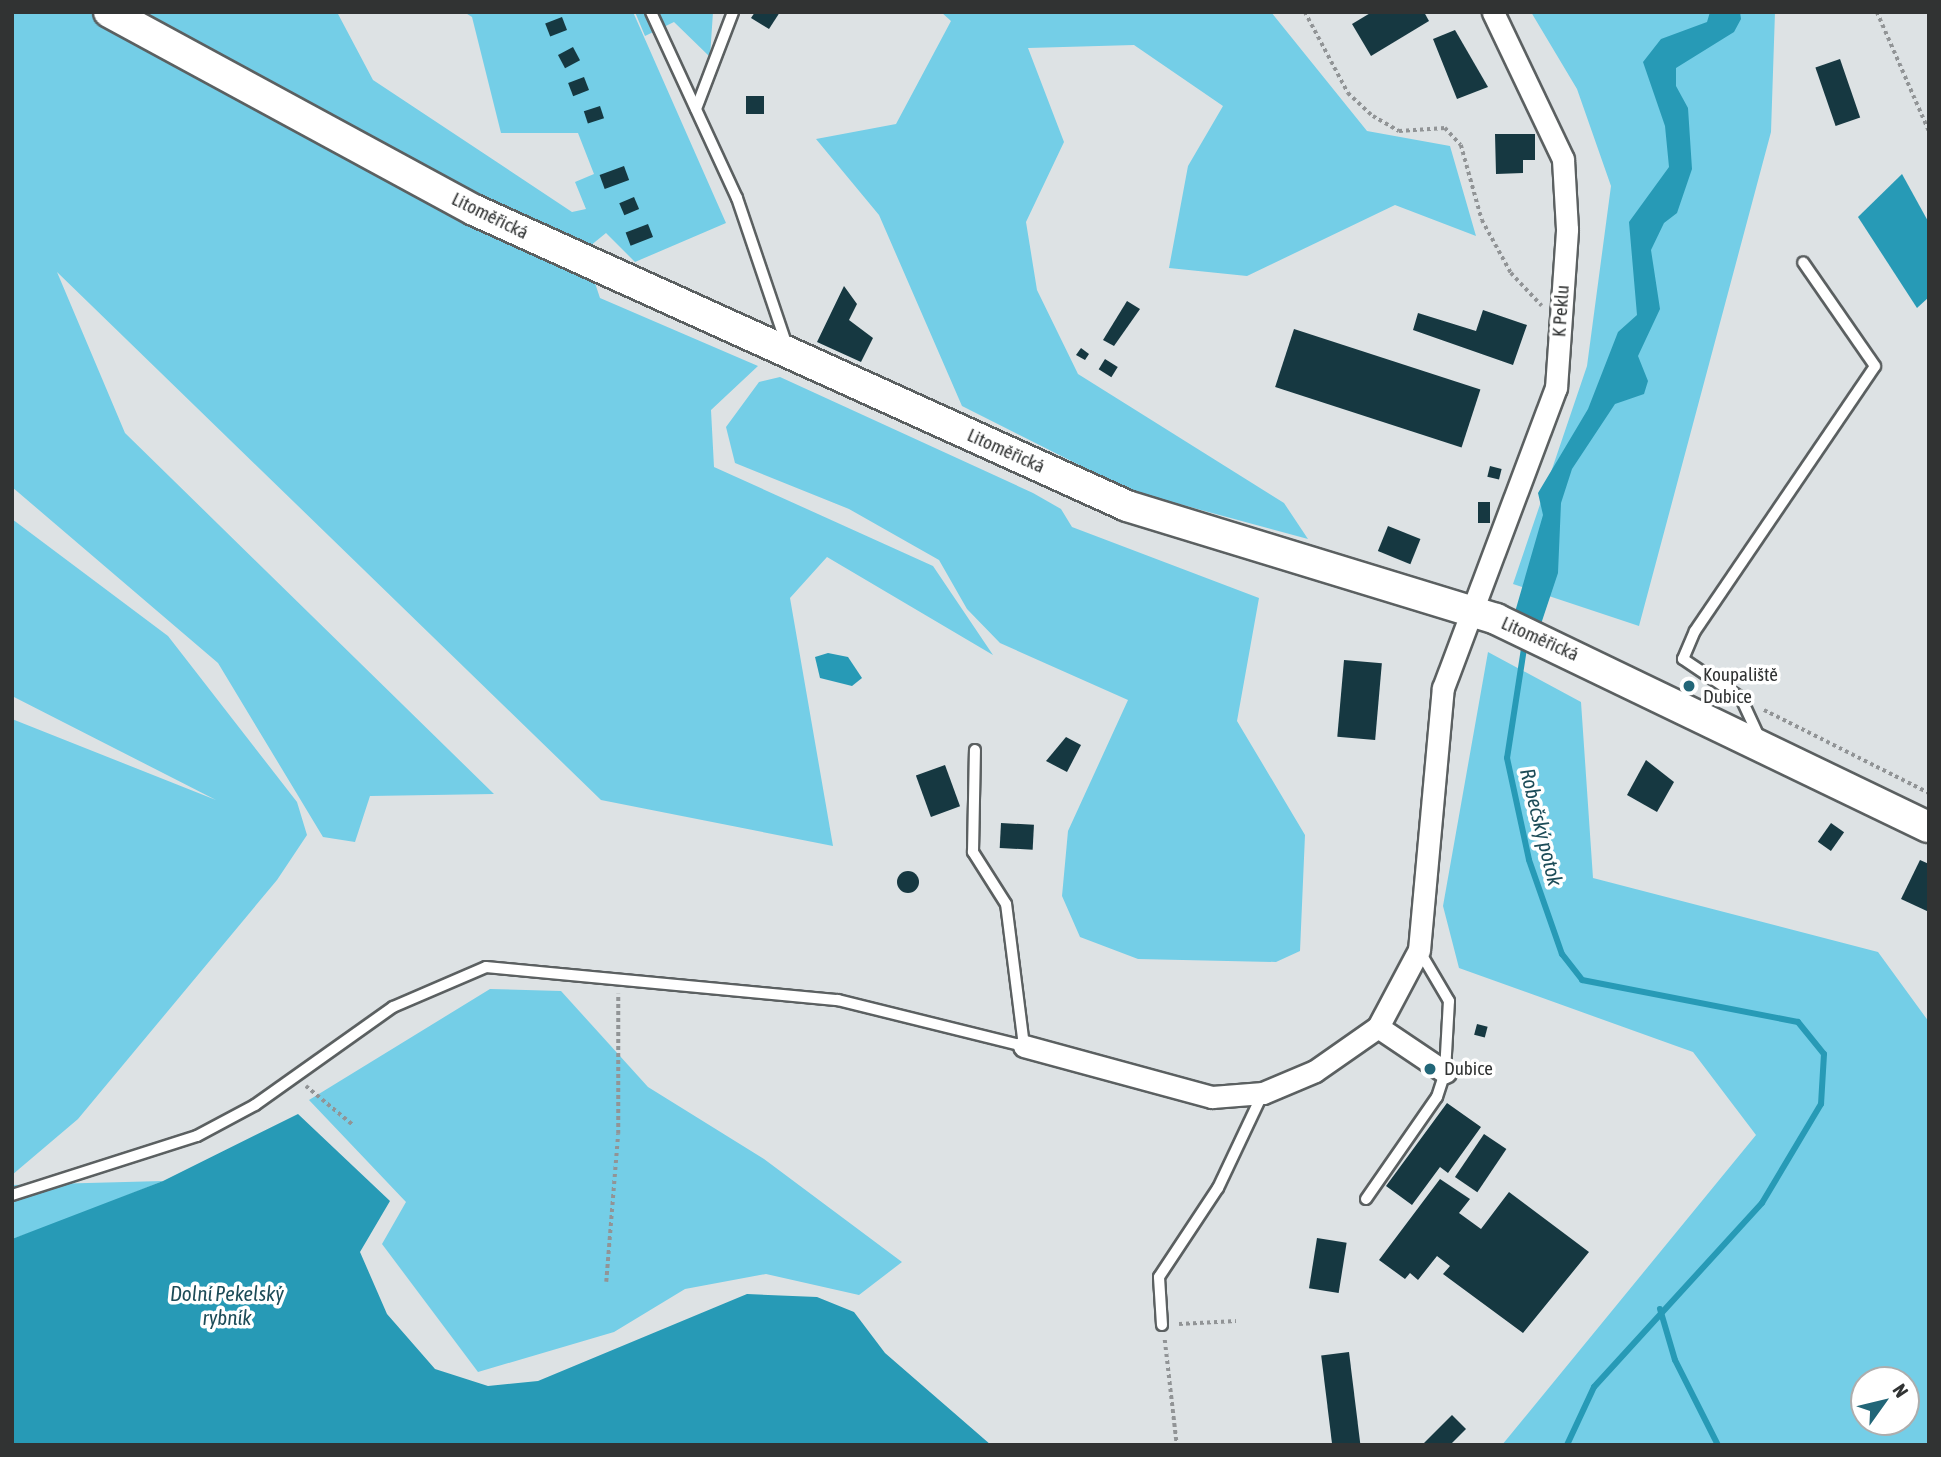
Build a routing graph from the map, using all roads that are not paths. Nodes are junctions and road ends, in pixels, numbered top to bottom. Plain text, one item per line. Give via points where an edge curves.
1 (109, 12) edge
2 (652, 12) edge
3 (733, 12) edge
4 (1493, 12) edge
5 (696, 109) junction
6 (1803, 262) dead end
7 (788, 352) junction
8 (1485, 615) junction
9 (1762, 745) junction
10 (975, 750) dead end
11 (1929, 827) edge
12 (1419, 950) junction
13 (1378, 1027) junction
14 (1024, 1046) junction
15 (1445, 1072) junction
16 (1263, 1093) junction
17 (12, 1195) edge
18 (1366, 1199) dead end
19 (1162, 1325) road end

1 - 7 street, Litoměřická via 474,209
2 - 5 lane
3 - 5 lane
4 - 8 street, K Peklu via 1563,159 1561,325 1556,388
5 - 7 lane via 775,298
6 - 9 lane via 1875,366 1695,631 1683,659 1741,698
7 - 8 street, Litoměřická via 1127,506
8 - 9 street, Litoměřická
8 - 12 street, K Peklu via 1443,688
9 - 11 street, Litoměřická
10 - 14 lane via 973,852 1006,904
12 - 13 street
12 - 15 lane via 1449,1001
13 - 15 street
13 - 16 street via 1315,1070
14 - 16 street via 1212,1097
14 - 17 lane via 838,1000 617,981 529,966 486,967 393,1007 197,1136
15 - 18 lane via 1437,1097
16 - 19 lane via 1218,1188 1159,1277

